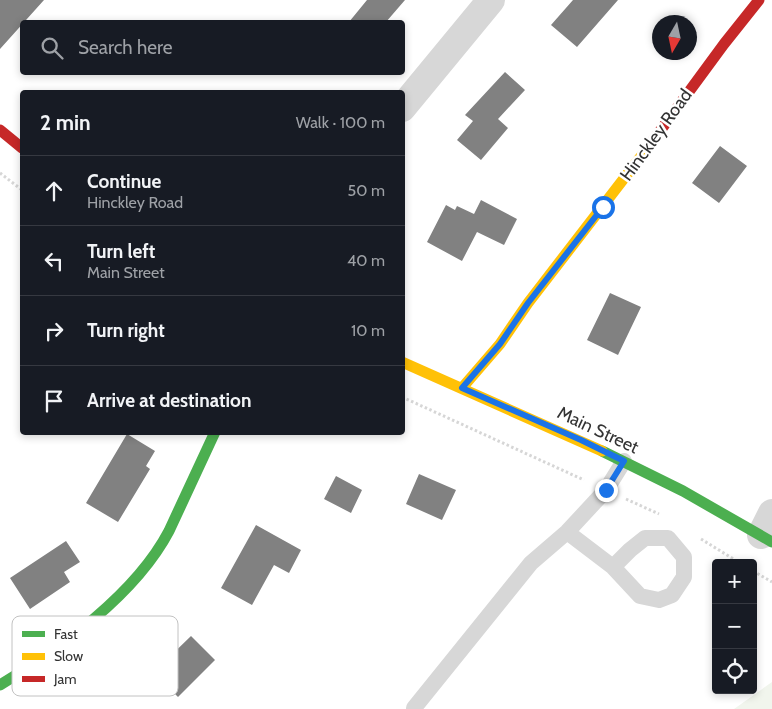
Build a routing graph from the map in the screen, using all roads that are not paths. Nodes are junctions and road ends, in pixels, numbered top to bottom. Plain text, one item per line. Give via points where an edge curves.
1 (491, 0) edge
2 (759, 0) edge
3 (405, 104) edge
4 (0, 130) edge
5 (20, 146) edge
6 (405, 363) edge
7 (462, 388) junction
8 (215, 435) edge
9 (624, 461) junction
10 (768, 530) edge
11 (567, 532) junction
12 (613, 567) junction
13 (98, 616) edge
14 (12, 678) edge
15 (0, 685) edge
16 (415, 709) edge

1 - 3 street
2 - 7 street, Hinckley Road via 500,344
4 - 5 street
6 - 7 street, Main Street
7 - 9 street, Main Street
8 - 13 street via 162,545 127,589
9 - 10 street, Main Street
9 - 11 lane via 606,490
11 - 12 lane
11 - 16 lane via 531,563
12 - 12 lane via 640,596 660,600 672,595 684,577 684,557 668,538 645,538
14 - 15 street

